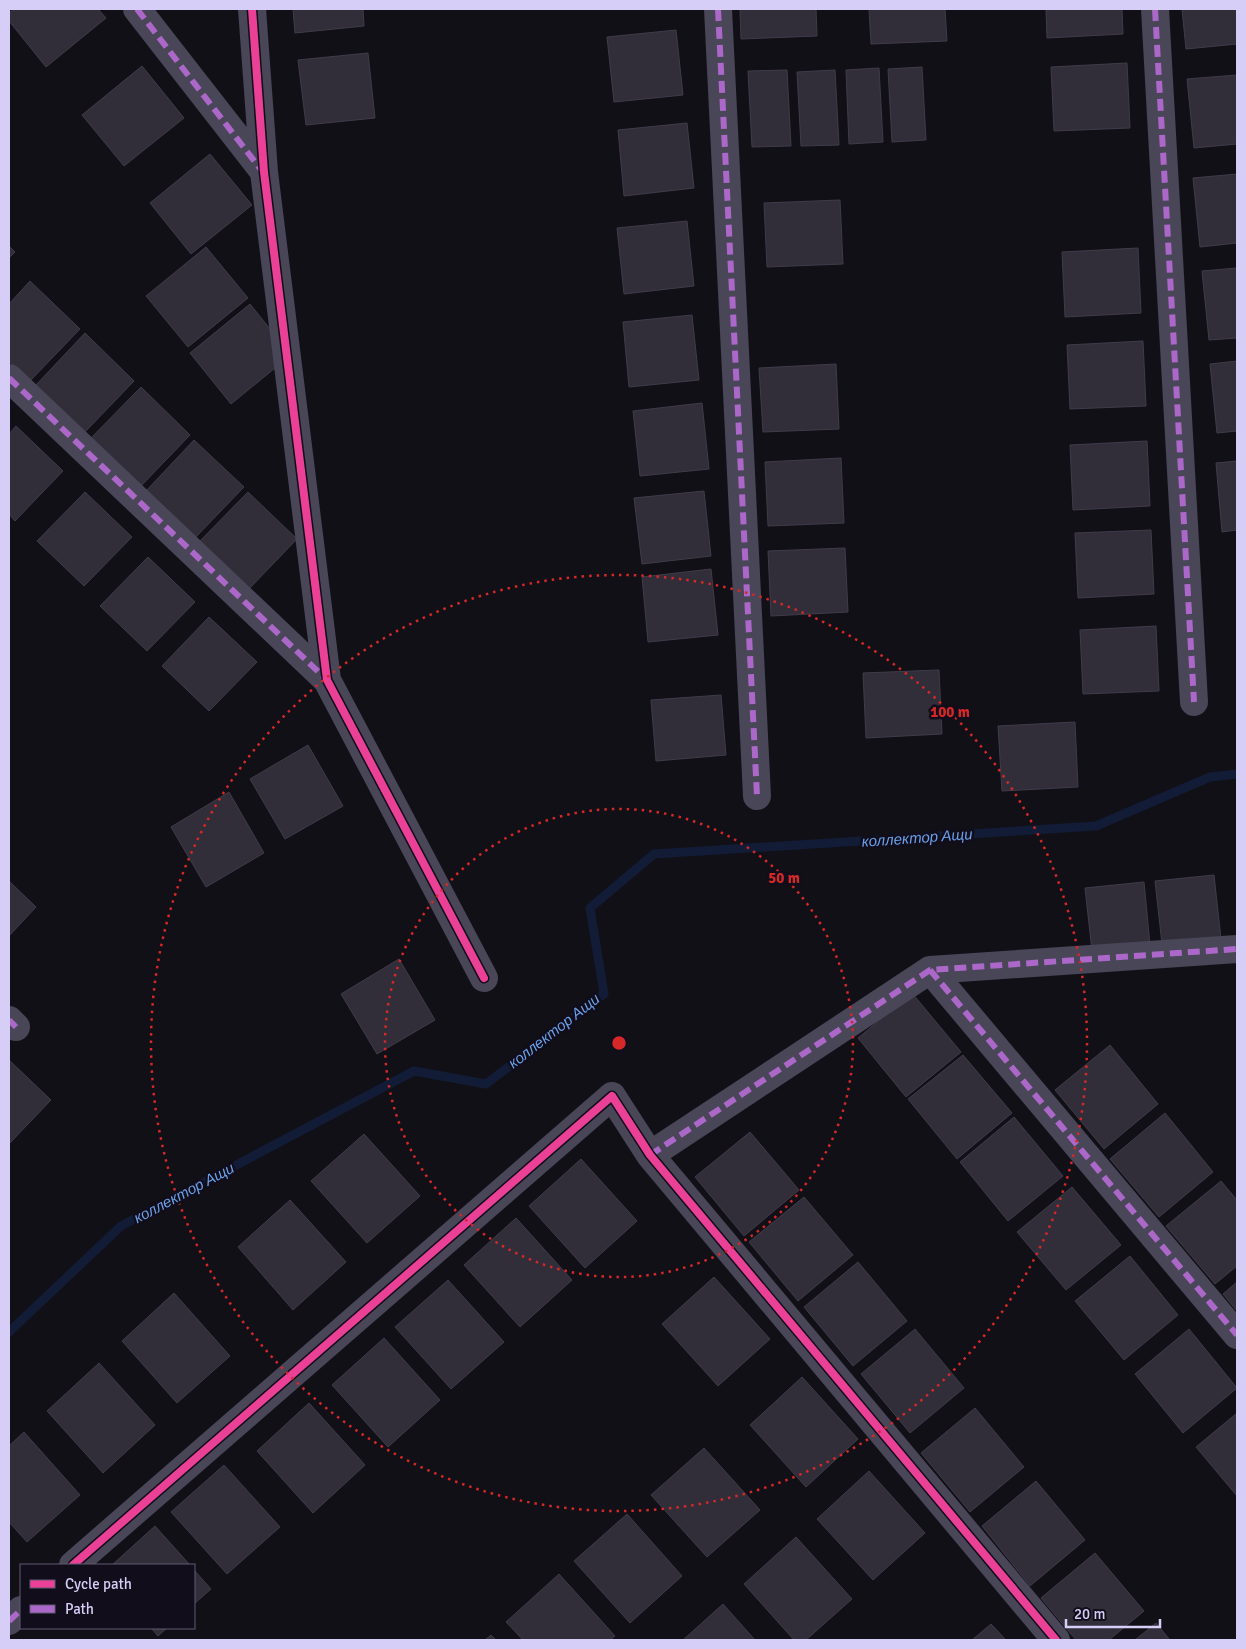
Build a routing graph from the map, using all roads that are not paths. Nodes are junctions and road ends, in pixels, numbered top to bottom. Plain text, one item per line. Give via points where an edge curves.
1 (137, 9) edge
2 (252, 9) edge
3 (718, 9) edge
4 (1155, 9) edge
5 (264, 172) junction
6 (9, 378) edge
7 (327, 680) junction
8 (1194, 702) dead end
9 (757, 796) dead end
10 (1237, 949) edge
11 (930, 970) junction
12 (484, 978) dead end
13 (650, 1155) junction
14 (1237, 1335) edge
15 (74, 1564) edge
16 (20, 1611) edge
17 (9, 1621) edge
18 (1056, 1640) edge

1 - 5 street
2 - 5 street
3 - 9 street
4 - 8 street
5 - 7 street
6 - 7 street
7 - 12 street
10 - 11 street
11 - 13 street
11 - 14 street
13 - 15 street via 612,1096
13 - 18 street
16 - 17 street

